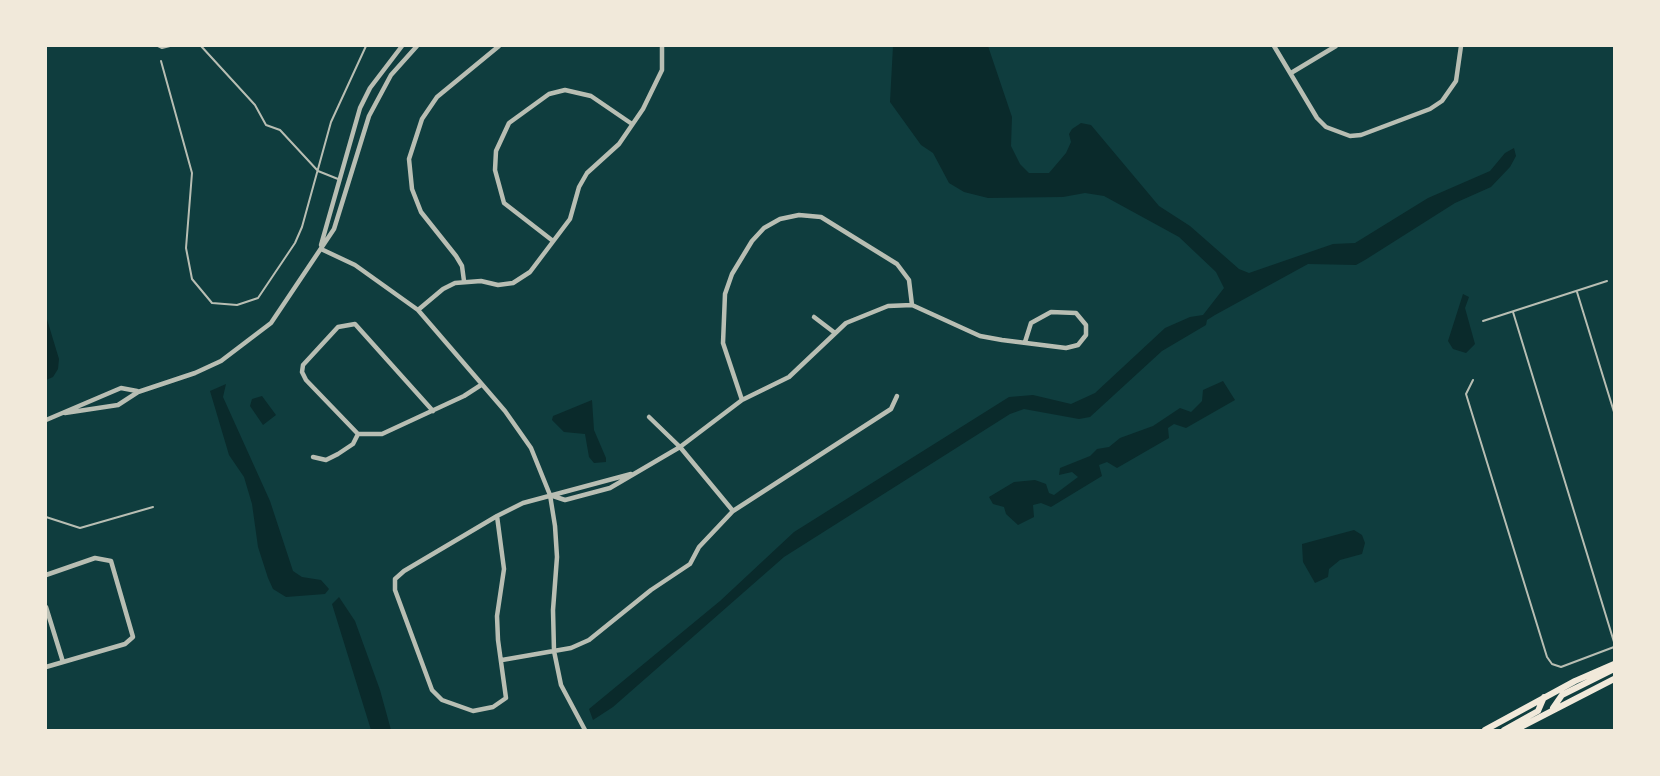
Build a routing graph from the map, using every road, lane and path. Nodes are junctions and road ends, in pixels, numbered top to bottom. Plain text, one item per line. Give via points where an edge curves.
1 (158, 46) edge
2 (170, 46) edge
3 (201, 46) edge
4 (366, 46) edge
5 (499, 46) edge
6 (662, 46) edge
7 (1274, 46) edge
8 (1336, 46) edge
9 (1461, 46) edge
10 (400, 47) edge
11 (412, 47) edge
12 (406, 56) junction
13 (161, 61) dead end
14 (1291, 72) junction
15 (632, 124) junction
16 (318, 171) junction
17 (339, 179) junction
18 (350, 181) junction
19 (553, 241) junction
20 (321, 249) junction
21 (464, 281) junction
22 (1607, 281) dead end
23 (1577, 291) junction
24 (912, 304) junction
25 (418, 310) junction
26 (1513, 313) junction
27 (814, 317) dead end
28 (1483, 321) dead end
29 (835, 333) junction
30 (1025, 342) junction
31 (1473, 380) dead end
32 (481, 385) junction
33 (138, 392) junction
34 (897, 396) dead end
35 (742, 400) junction
36 (433, 411) junction
37 (1615, 412) edge
38 (65, 413) junction
39 (649, 417) dead end
40 (46, 420) edge
41 (358, 434) junction
42 (680, 447) junction
43 (313, 457) dead end
44 (636, 473) junction
45 (550, 495) junction
46 (153, 507) dead end
47 (733, 511) junction
48 (497, 516) junction
49 (46, 517) edge
50 (46, 575) edge
51 (46, 607) edge
52 (1615, 642) edge
53 (1615, 647) edge
54 (554, 651) junction
55 (502, 660) junction
56 (63, 662) junction
57 (46, 667) edge
58 (1615, 667) edge
59 (1615, 679) edge
60 (1544, 697) junction
61 (1553, 709) junction
62 (585, 730) edge
63 (1485, 730) edge
64 (1504, 730) edge
65 (1515, 730) edge

1 - 2 lane
3 - 16 lane via 255,105 266,125 280,130
4 - 16 lane via 331,122
5 - 21 street via 437,97 422,119 409,159 412,189 421,212 456,256
6 - 15 street via 662,70
7 - 14 street
8 - 14 street
9 - 14 street via 1456,82 1442,101 1361,135 1326,127
10 - 12 street
10 - 17 street via 360,108
11 - 12 street
12 - 18 street via 369,116
13 - 16 lane via 192,173 187,262 192,279 212,303 237,305 266,290 302,227
15 - 19 street via 619,144 587,173 570,219
15 - 19 street via 591,96 565,90 542,99 509,123 496,151 495,170 504,203
16 - 17 lane
17 - 18 street
17 - 20 street
18 - 20 street via 334,229
19 - 21 street via 530,272 513,282
20 - 25 street via 355,265
20 - 33 street via 271,323 249,343 195,373
21 - 25 street via 443,289
22 - 23 lane
23 - 26 lane
23 - 37 lane
24 - 29 street via 864,314
24 - 30 street via 980,336
24 - 35 street via 909,280 897,264 821,217 799,215 764,228 732,274 725,294 723,343
25 - 32 street
26 - 28 lane
26 - 52 lane
27 - 29 street
29 - 35 street via 789,377
30 - 30 street via 1066,348 1078,345 1086,335 1086,325 1076,313 1051,312 1031,323
31 - 53 lane via 1466,394 1547,657 1561,667
32 - 36 street
32 - 45 street via 520,429
33 - 38 street via 118,405
33 - 38 street via 121,388
34 - 47 street via 891,409
35 - 42 street
36 - 41 street via 382,434
36 - 41 street via 355,324 338,327 303,365 302,372
38 - 40 street
39 - 42 street
41 - 43 street via 353,444 338,454 326,460
42 - 44 street
42 - 47 street
44 - 45 street
44 - 45 street via 584,497 565,500
45 - 48 street
45 - 54 street via 557,557
46 - 49 lane via 80,528
47 - 54 street via 680,573 651,590 589,640
48 - 55 street via 503,569 497,616
48 - 55 street via 404,571 396,579 395,590 432,690 442,700 473,711 493,708 506,698
50 - 56 street via 95,558 111,561 133,637 125,644
51 - 56 street
54 - 55 street
54 - 62 street via 561,685
56 - 57 street
58 - 60 main road
58 - 61 main road via 1562,695
59 - 61 main road
60 - 63 main road
60 - 64 main road via 1538,711
61 - 65 main road

